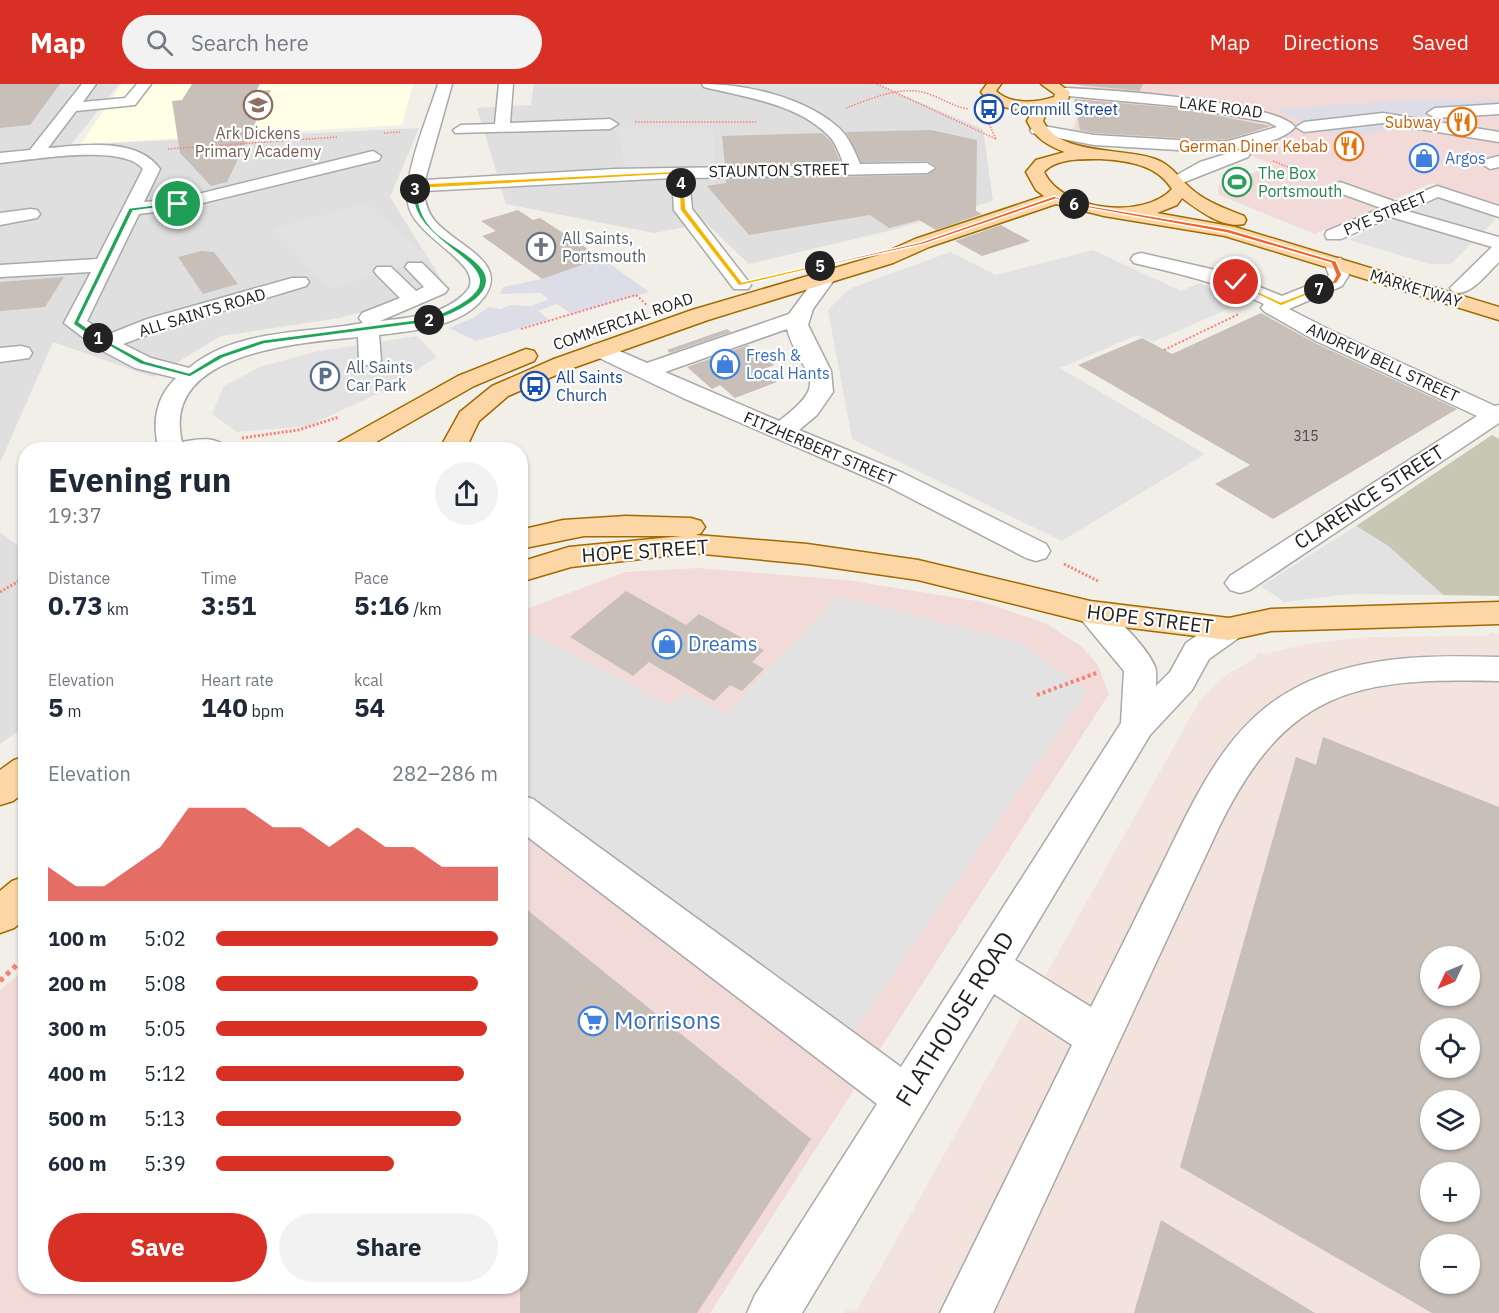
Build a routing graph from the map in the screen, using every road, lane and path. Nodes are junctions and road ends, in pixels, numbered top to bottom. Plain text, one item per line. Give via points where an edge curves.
1 (89, 84) edge
2 (144, 84) edge
3 (445, 84) edge
4 (506, 84) edge
5 (709, 84) edge
6 (877, 84) edge
7 (991, 84) edge
8 (1047, 84) edge
9 (1058, 98) junction
10 (1004, 102) junction
11 (1179, 102) junction
12 (72, 106) junction
13 (1499, 109) edge
14 (980, 123) dead end
15 (1013, 123) dead end
16 (1416, 123) junction
17 (610, 124) dead end
18 (989, 124) dead end
19 (1304, 127) junction
20 (502, 128) junction
21 (432, 130) junction
22 (461, 130) dead end
23 (1038, 130) junction
24 (382, 133) dead end
25 (347, 136) dead end
26 (1499, 137) edge
27 (996, 140) dead end
28 (1211, 147) junction
29 (123, 153) junction
30 (59, 154) junction
31 (1092, 154) junction
32 (1026, 155) dead end
33 (34, 156) junction
34 (373, 156) dead end
35 (1233, 157) junction
36 (0, 158) edge
37 (1275, 162) dead end
38 (927, 168) dead end
39 (854, 169) junction
40 (680, 172) junction
41 (1035, 172) junction
42 (21, 173) dead end
43 (1179, 185) junction
44 (416, 186) junction
45 (1340, 187) joint
46 (1056, 198) junction
47 (131, 209) junction
48 (1392, 210) junction
49 (1122, 212) junction
50 (1499, 212) edge
51 (31, 214) dead end
52 (0, 219) edge
53 (1334, 235) dead end
54 (922, 243) junction
55 (1499, 243) edge
56 (1499, 251) edge
57 (1141, 259) dead end
58 (104, 264) junction
59 (415, 267) dead end
60 (0, 271) edge
61 (384, 271) dead end
62 (1334, 272) junction
63 (824, 280) junction
64 (299, 282) dead end
65 (741, 285) junction
66 (1460, 288) junction
67 (636, 295) dead end
68 (413, 299) junction
69 (1499, 300) edge
70 (663, 306) dead end
71 (1276, 306) junction
72 (1499, 314) edge
73 (798, 318) junction
74 (368, 328) junction
75 (345, 330) junction
76 (514, 331) dead end
77 (105, 343) junction
78 (552, 345) dead end
79 (601, 350) junction
80 (1164, 350) dead end
81 (369, 360) dead end
82 (646, 371) junction
83 (190, 375) junction
84 (1497, 414) edge
85 (340, 417) dead end
86 (782, 431) junction
87 (240, 438) dead end
88 (169, 442) edge
89 (357, 442) edge
90 (456, 442) edge
91 (528, 537) edge
92 (1036, 551) dead end
93 (807, 554) junction
94 (528, 569) edge
95 (18, 581) edge
96 (1240, 583) dead end
97 (0, 591) edge
98 (1090, 612) junction
99 (1499, 614) edge
100 (1229, 629) junction
101 (1106, 665) dead end
102 (1499, 669) edge
103 (1037, 695) dead end
104 (1138, 725) junction
105 (18, 776) edge
106 (0, 790) edge
107 (528, 816) edge
108 (18, 900) edge
109 (0, 915) edge
110 (18, 964) edge
111 (988, 966) junction
112 (0, 981) edge
113 (1099, 1037) junction
114 (905, 1098) junction
115 (773, 1313) edge
116 (966, 1313) edge

1 - 12 street
2 - 12 street via 130,102
3 - 21 street
4 - 20 street
5 - 39 street via 765,98 815,119 836,134
6 - 27 path
7 - 10 main road via 991,95
8 - 9 main road
9 - 10 main road via 1030,105
9 - 11 street, LAKE ROAD
9 - 23 main road via 1039,112 1035,121
10 - 15 main road
11 - 19 street, LAKE ROAD via 1216,100 1277,115
11 - 28 street via 1272,118 1287,127 1230,146
12 - 33 street
13 - 16 street via 1412,114
14 - 18 path
16 - 19 street via 1376,117
16 - 26 street
17 - 20 street
19 - 35 street via 1306,132 1300,135
20 - 22 street
21 - 24 path
21 - 44 street
23 - 28 street via 1094,140
23 - 31 main road via 1069,148
25 - 29 path
28 - 35 street
29 - 30 street
29 - 47 street via 143,159 152,169
30 - 33 street
30 - 42 street via 44,166
31 - 41 main road via 1054,159
31 - 43 main road, MARKETWAY via 1143,162 1169,173
32 - 41 main road
33 - 36 street
34 - 47 street via 178,204
35 - 43 street via 1206,166
37 - 45 path
38 - 39 street, STAUNTON STREET
39 - 40 street, STAUNTON STREET
40 - 44 street, STAUNTON STREET
40 - 65 street via 683,210
41 - 46 main road via 1043,189
43 - 49 main road via 1178,198 1166,206
43 - 66 main road, MARKETWAY via 1208,208 1251,225
44 - 74 street via 414,201 418,213 428,228 480,269 480,291 445,316
45 - 48 street
46 - 49 main road
46 - 54 main road, COMMERCIAL ROAD
47 - 58 street
48 - 50 street, PYE STREET via 1437,190
48 - 53 street, PYE STREET
48 - 55 street
49 - 62 main road, MARKETWAY via 1228,231
51 - 52 street
54 - 63 main road, COMMERCIAL ROAD
54 - 65 main road, COMMERCIAL ROAD
56 - 66 street
57 - 71 street, ANDREW BELL STREET via 1186,265 1236,282
58 - 60 street
58 - 77 street via 75,323
59 - 68 street via 438,289
61 - 68 street
62 - 71 street
62 - 72 main road, MARKETWAY
63 - 73 street
63 - 79 main road, COMMERCIAL ROAD via 700,315
64 - 77 street, ALL SAINTS ROAD via 155,324
65 - 70 main road, COMMERCIAL ROAD
66 - 69 main road, MARKETWAY
67 - 76 path
68 - 75 street
71 - 80 path via 1250,309
71 - 84 street, ANDREW BELL STREET via 1324,336
73 - 82 street
73 - 86 street via 798,333 824,377 822,394
74 - 75 street
74 - 81 street
75 - 83 street via 262,342 221,356
77 - 83 street via 143,363
78 - 89 main road, COMMERCIAL ROAD via 466,381
79 - 82 street, FITZHERBERT STREET
79 - 90 main road, COMMERCIAL ROAD via 500,391 468,417
82 - 86 street, FITZHERBERT STREET
83 - 88 street via 171,401 165,429
84 - 96 street, CLARENCE STREET
85 - 87 path via 298,430
86 - 92 street, FITZHERBERT STREET via 894,479
91 - 93 main road, HOPE STREET via 556,528 605,524 697,527
93 - 94 main road, HOPE STREET via 693,544 569,556
93 - 98 main road, HOPE STREET via 918,570
95 - 97 path
98 - 100 main road, HOPE STREET
98 - 104 street via 1140,669
99 - 100 main road, HOPE STREET via 1271,620
100 - 104 street, FLATHOUSE ROAD via 1197,651 1181,681
101 - 103 path via 1101,671
102 - 113 street via 1430,668 1379,674 1313,692 1282,711 1247,747 1224,783
104 - 111 street, FLATHOUSE ROAD
105 - 106 main road
107 - 114 street
108 - 109 main road
110 - 112 path
111 - 113 street
111 - 114 street, FLATHOUSE ROAD
113 - 116 street
114 - 115 street, FLATHOUSE ROAD

